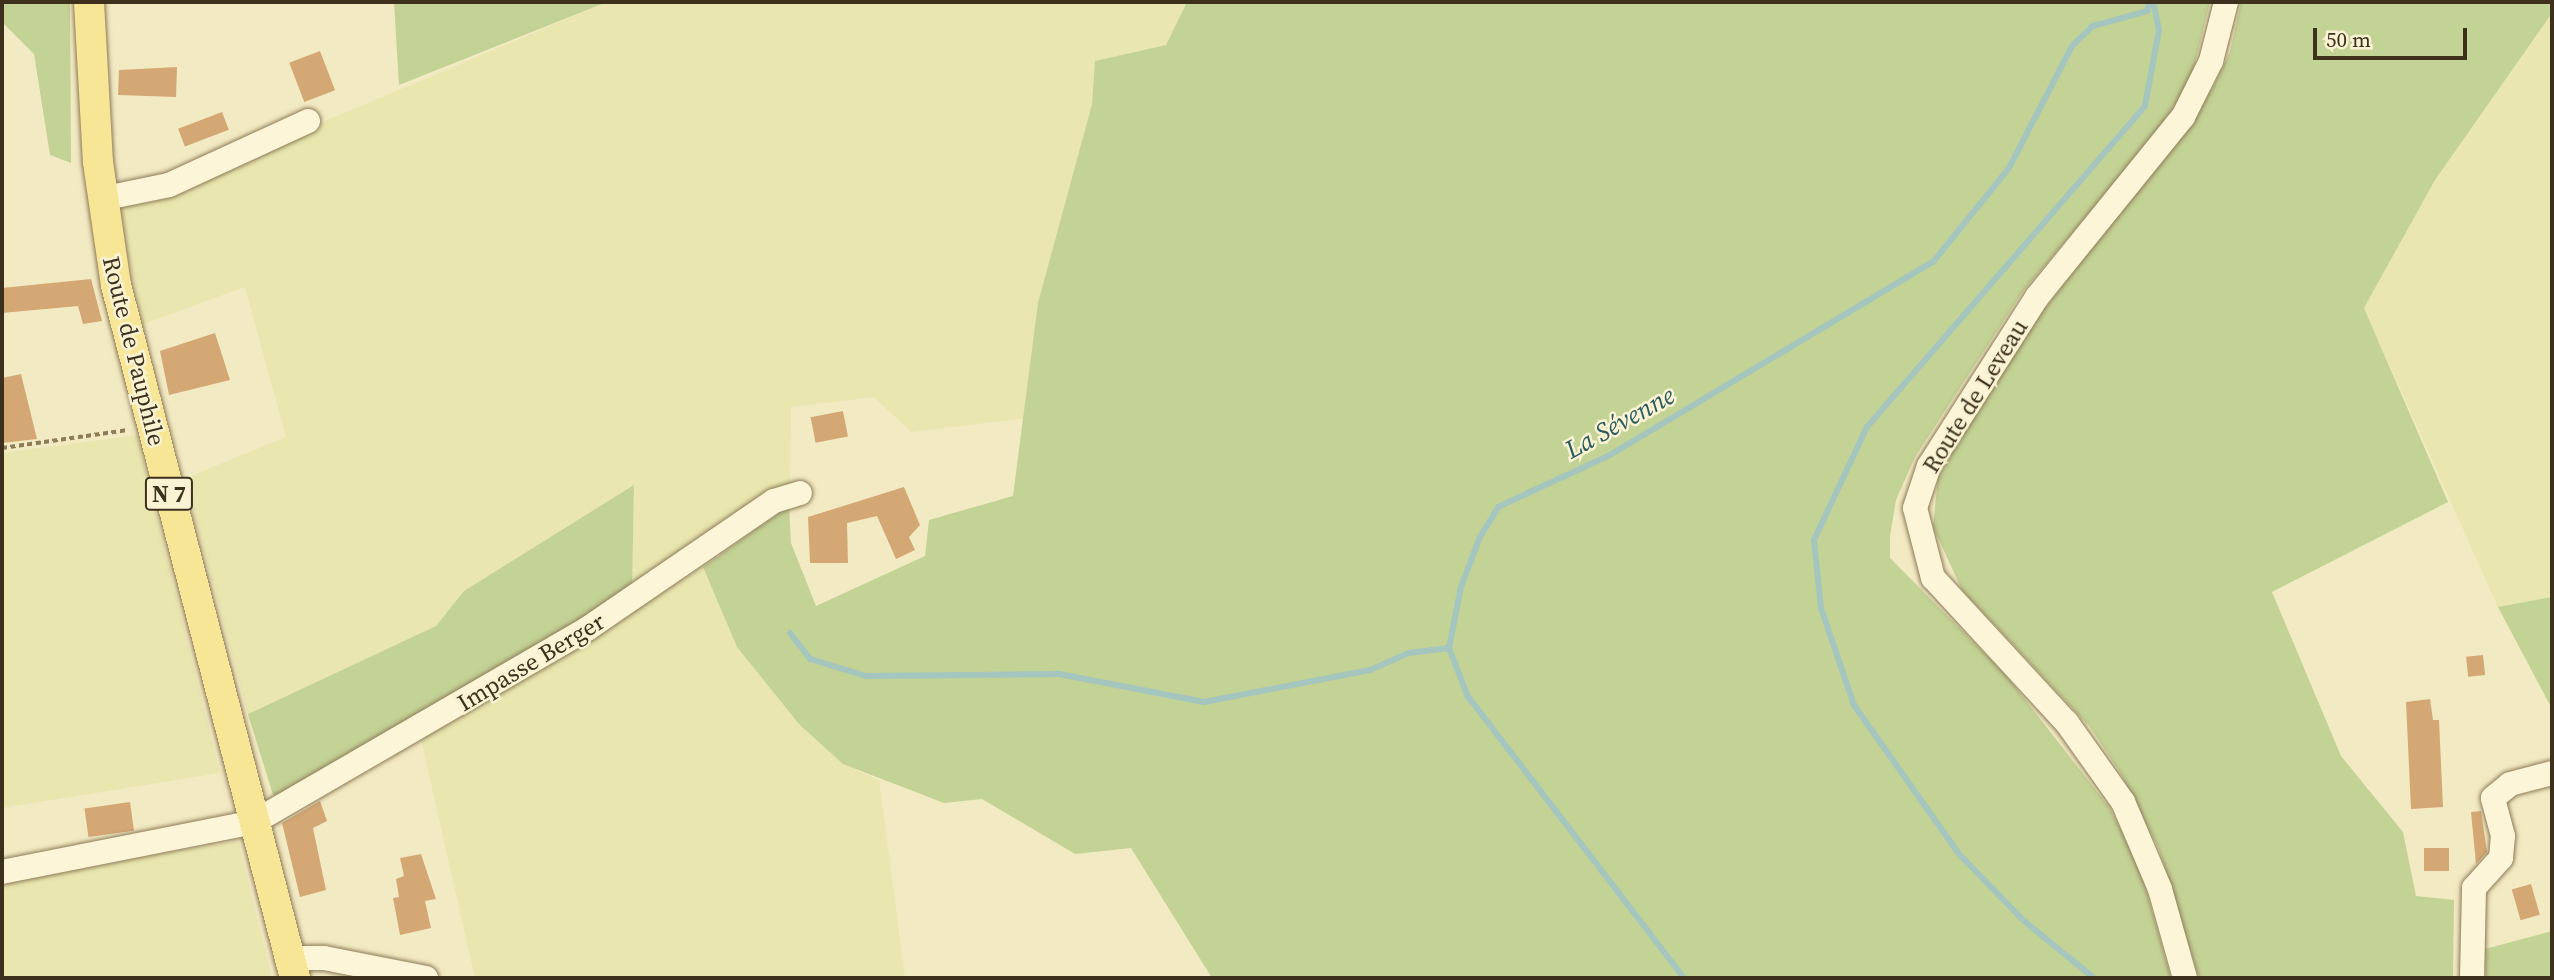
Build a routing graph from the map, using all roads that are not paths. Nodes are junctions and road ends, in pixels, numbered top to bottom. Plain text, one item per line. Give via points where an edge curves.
1 (89, 2) edge
2 (2226, 2) edge
3 (308, 121) dead end
4 (101, 199) junction
5 (800, 493) dead end
6 (2552, 773) edge
7 (254, 822) junction
8 (2, 872) edge
9 (293, 968) edge
10 (426, 978) edge
11 (2185, 978) edge
12 (2472, 978) edge

1 - 4 main road, Route de Pauphile / N 7
2 - 11 street, Route de Leveau via 2211,61 2183,117 2037,298 1928,466 1915,508 1933,578 2067,723 2123,802 2160,889
3 - 4 street via 169,185
4 - 7 main road, Route de Pauphile / N 7 via 151,424
5 - 7 street, Impasse Berger via 774,501 610,615
6 - 12 street via 2510,784 2493,798 2503,836 2501,858 2474,888
7 - 8 street, Impasse Berger
7 - 9 main road, Route de Pauphile / N 7
9 - 10 street via 324,958

